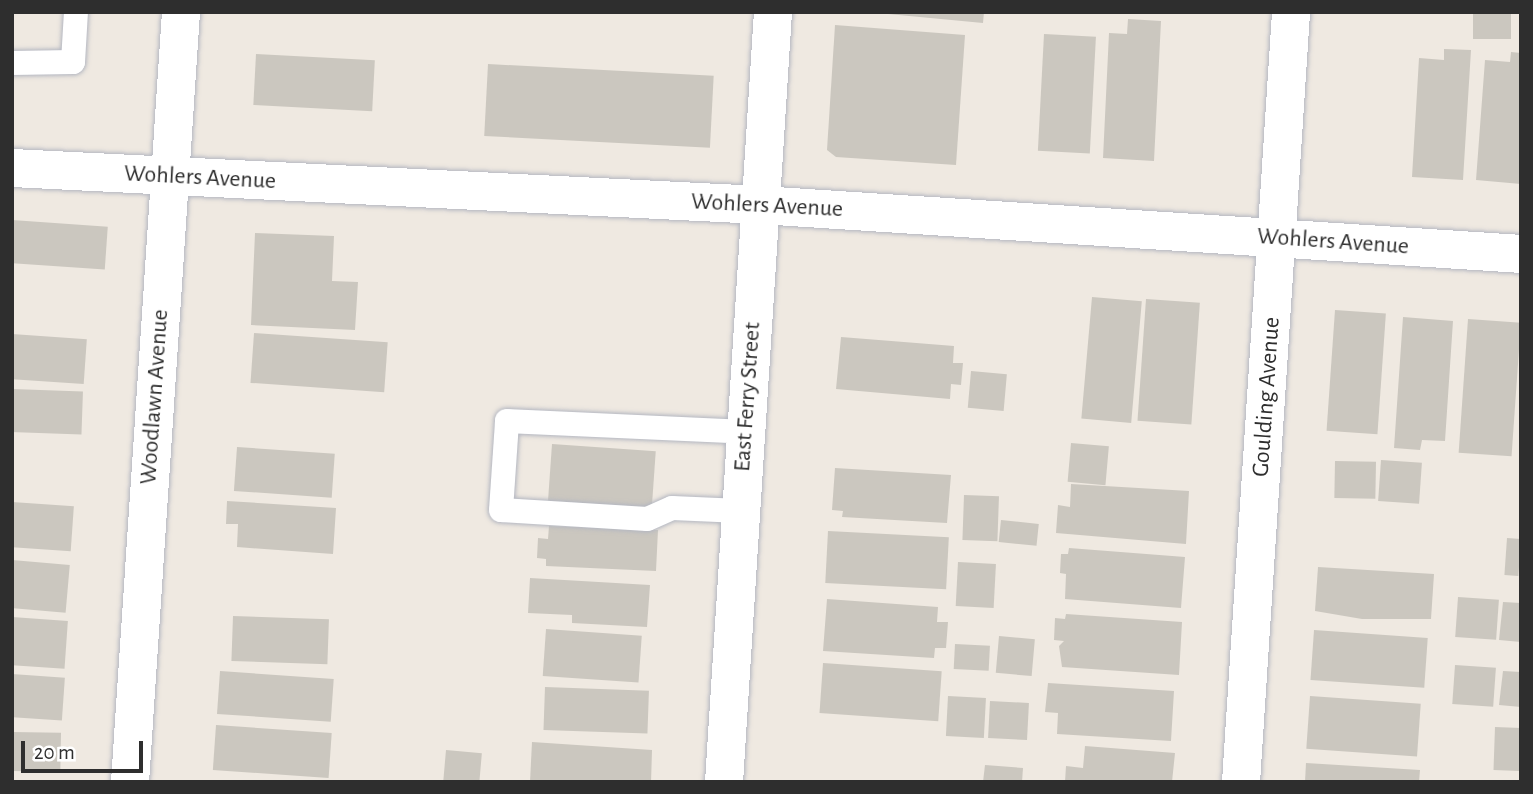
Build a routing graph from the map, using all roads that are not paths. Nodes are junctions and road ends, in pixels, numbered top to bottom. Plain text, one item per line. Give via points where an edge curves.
1 (76, 12) edge
2 (181, 12) edge
3 (773, 12) edge
4 (1291, 12) edge
5 (12, 63) edge
6 (12, 168) edge
7 (169, 177) junction
8 (760, 205) junction
9 (1277, 238) junction
10 (1521, 254) edge
11 (746, 432) junction
12 (741, 510) junction
13 (130, 782) edge
14 (724, 782) edge
15 (1241, 782) edge

1 - 5 lane via 73,62
2 - 7 street, Woodlawn Avenue
3 - 8 street, East Ferry Street
4 - 9 street, Goulding Avenue
6 - 7 street, Wohlers Avenue
7 - 8 street, Wohlers Avenue
7 - 13 street, Woodlawn Avenue
8 - 9 street, Wohlers Avenue
8 - 11 street, East Ferry Street
9 - 10 street, Wohlers Avenue
9 - 15 street, Goulding Avenue
11 - 12 street, East Ferry Street
11 - 12 lane via 507,421 501,510 647,519 672,508
12 - 14 street, East Ferry Street

